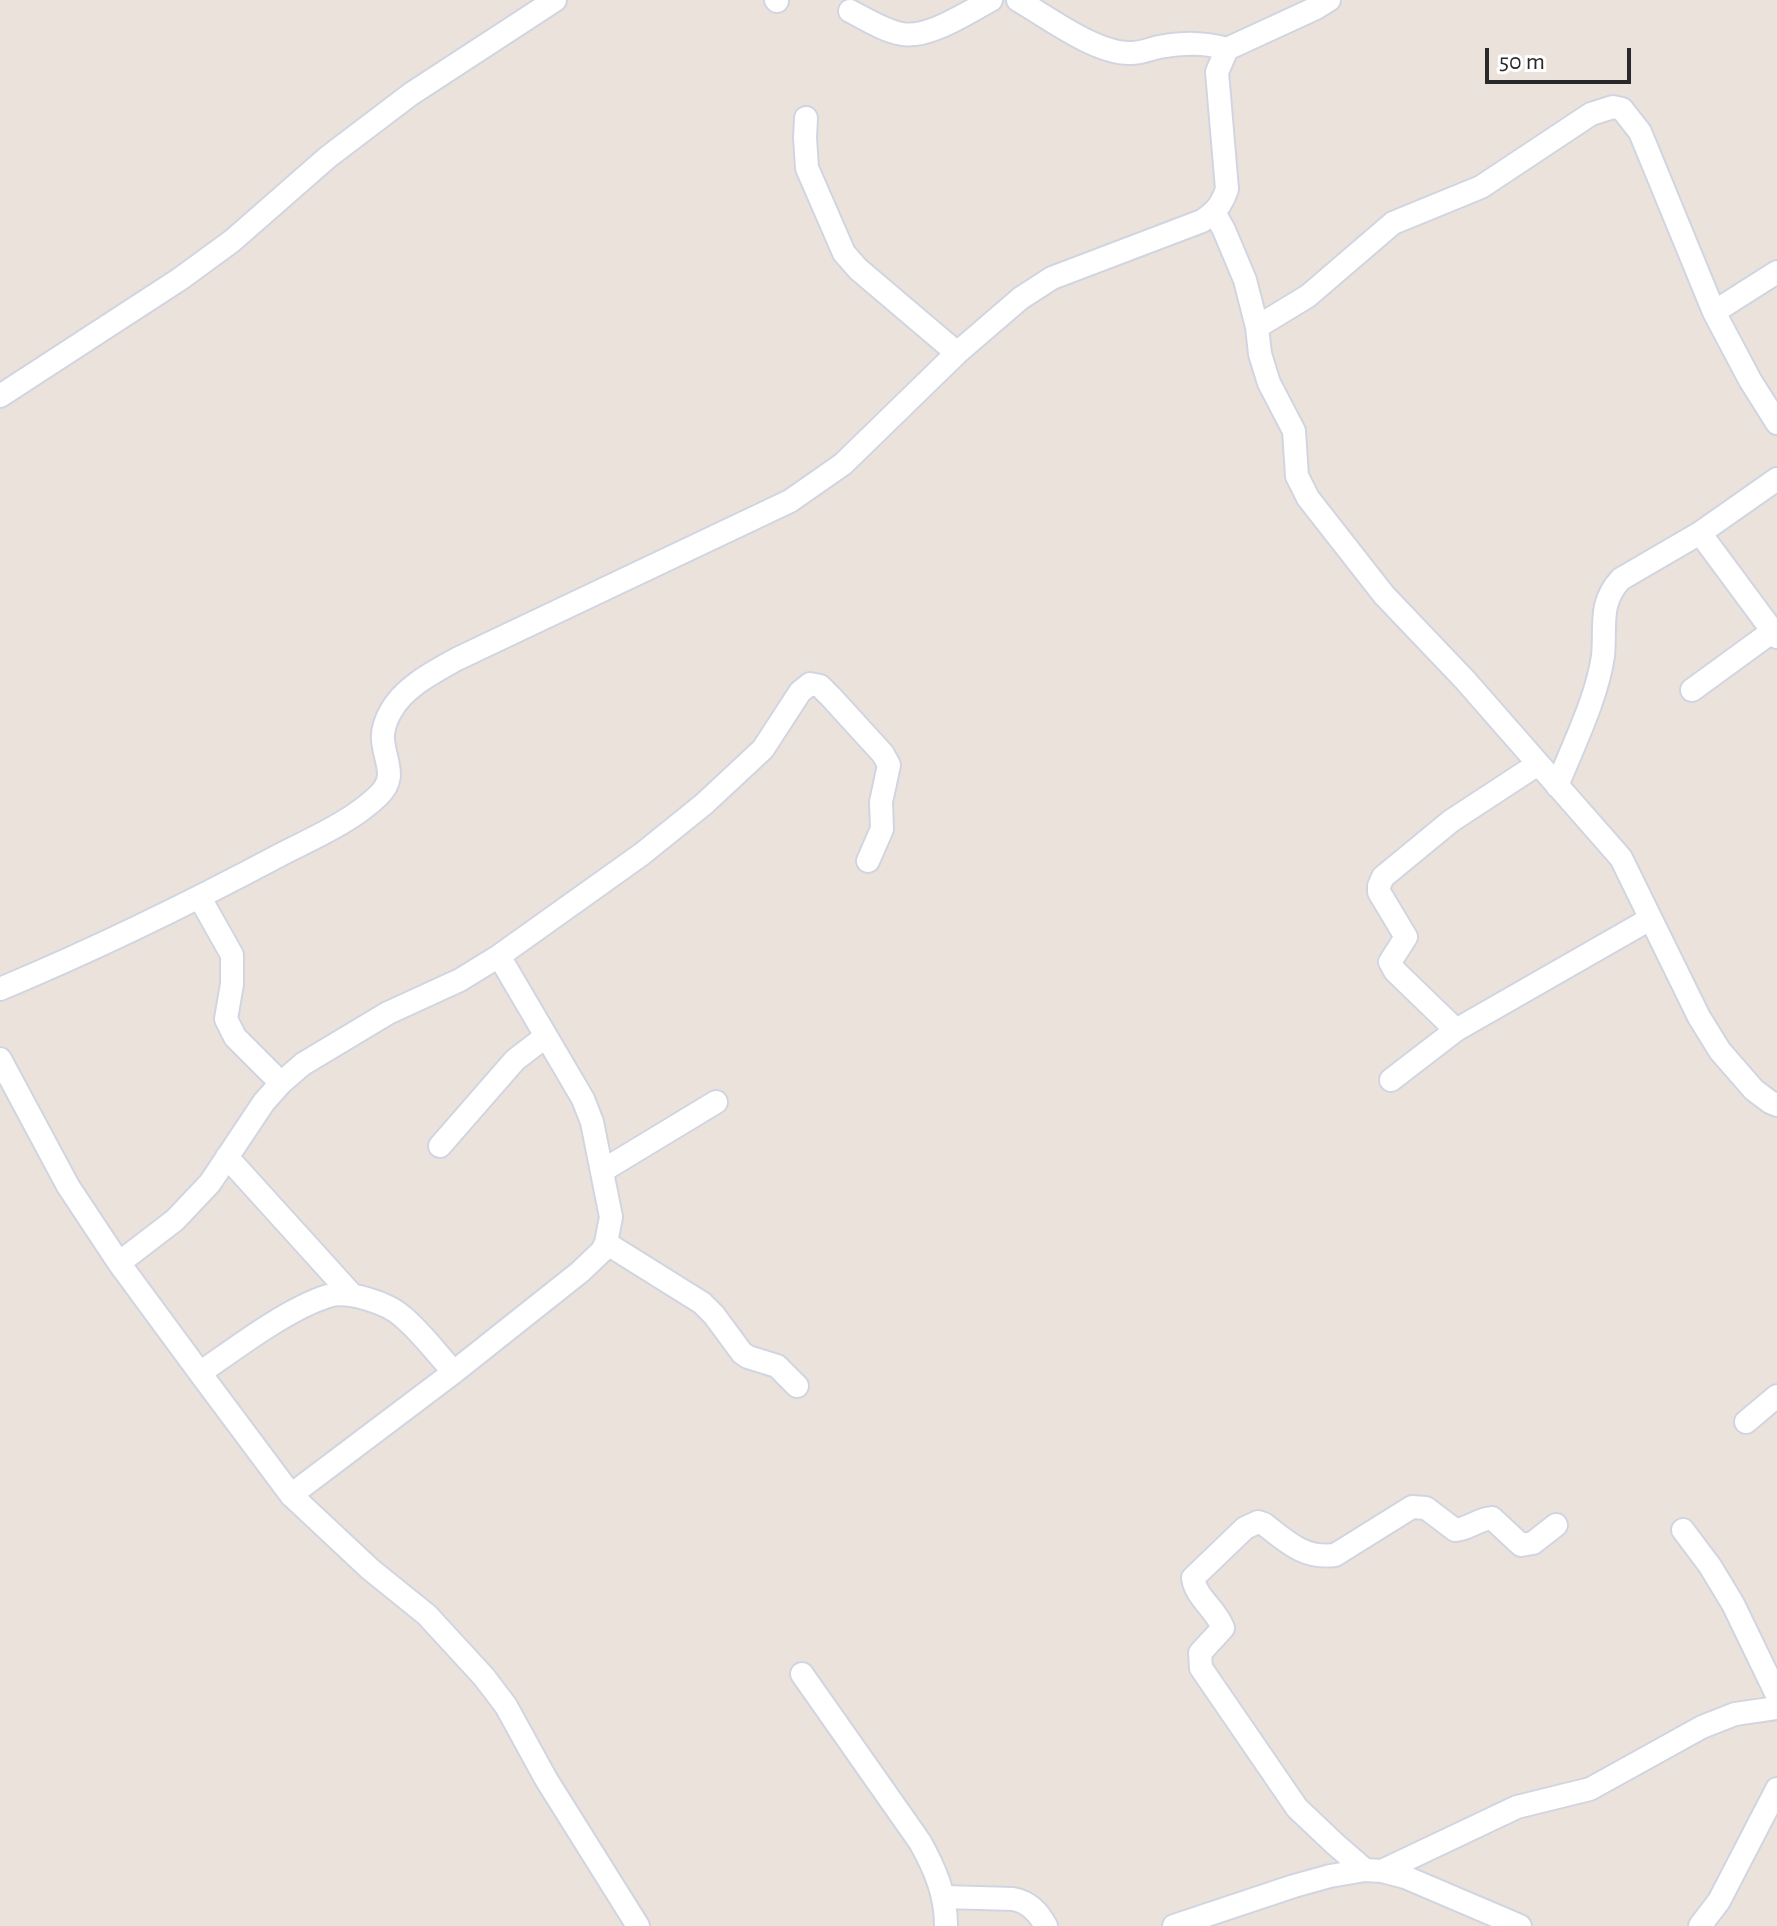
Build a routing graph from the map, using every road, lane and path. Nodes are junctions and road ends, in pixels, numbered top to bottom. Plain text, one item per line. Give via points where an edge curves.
1 (555, 0) edge
2 (991, 0) edge
3 (1018, 0) edge
4 (1329, 0) edge
5 (850, 11) dead end
6 (1227, 49) junction
7 (806, 118) dead end
8 (1214, 212) junction
9 (1777, 272) edge
10 (1714, 312) junction
11 (1257, 327) junction
12 (957, 353) junction
13 (0, 396) edge
14 (1777, 423) edge
15 (1777, 479) edge
16 (1700, 533) junction
17 (1775, 634) edge
18 (1692, 690) dead end
19 (1538, 764) junction
20 (1557, 786) junction
21 (868, 861) dead end
22 (200, 898) junction
23 (1650, 919) junction
24 (499, 956) junction
25 (0, 989) edge
26 (1456, 1030) junction
27 (545, 1037) junction
28 (0, 1059) edge
29 (1391, 1080) dead end
30 (281, 1083) junction
31 (716, 1102) dead end
32 (1777, 1105) edge
33 (440, 1146) dead end
34 (227, 1157) junction
35 (602, 1171) junction
36 (606, 1243) junction
37 (119, 1263) junction
38 (352, 1295) junction
39 (454, 1372) junction
40 (200, 1373) junction
41 (797, 1386) dead end
42 (1777, 1396) edge
43 (1746, 1422) dead end
44 (291, 1495) junction
45 (1556, 1525) dead end
46 (1683, 1530) dead end
47 (802, 1674) dead end
48 (1777, 1695) edge
49 (1777, 1708) edge
50 (1777, 1789) edge
51 (1373, 1870) junction
52 (944, 1897) junction
53 (638, 1926) edge
54 (946, 1926) edge
55 (1046, 1926) edge
56 (1174, 1926) edge
57 (1520, 1926) edge
58 (1700, 1926) edge

1 - 13 street via 411,94 180,279
2 - 5 street via 918,35 889,31
3 - 6 street via 1110,50 1130,54 1179,43
4 - 6 street
6 - 8 street via 1217,72 1227,189
7 - 12 street via 807,168 844,253
8 - 11 street via 1245,280
8 - 12 street via 1052,278
9 - 10 street
10 - 11 street via 1640,132 1622,109 1613,107 1591,114 1481,187 1393,223 1308,296
10 - 14 street
11 - 19 street via 1269,383 1294,431 1297,476 1308,498 1384,595
12 - 22 street via 843,464 790,501 425,678 402,696 384,726 390,775 379,795 360,812
15 - 16 street
16 - 17 street
16 - 20 street via 1613,588 1603,615 1603,656 1593,695
17 - 18 street
19 - 20 street
19 - 26 street via 1451,821 1379,886 1406,937 1390,962
20 - 23 street via 1621,858
21 - 24 street via 882,829 889,765 831,697 810,684 763,749 704,804
22 - 25 street
22 - 30 street via 232,955 226,1019 235,1037
23 - 26 street
23 - 32 street via 1720,1051 1754,1090
24 - 27 street
24 - 30 street via 388,1013
26 - 29 street
27 - 33 street via 515,1060
27 - 35 street via 583,1099
28 - 37 street via 68,1186
30 - 34 street
31 - 35 street
34 - 37 street via 175,1220
34 - 38 street
35 - 36 street via 611,1217
36 - 39 street via 580,1272
36 - 41 street via 702,1303 742,1353 777,1366
37 - 40 street
38 - 39 street via 403,1316
38 - 40 street via 330,1295 299,1309
39 - 44 street
40 - 44 street
42 - 43 street
44 - 53 street via 427,1615 484,1677
45 - 51 street via 1533,1543 1521,1545 1492,1518 1455,1530 1426,1508 1412,1507 1335,1555 1320,1557 1298,1550 1258,1522 1193,1578 1223,1628 1200,1653 1201,1668 1297,1808
46 - 48 street via 1733,1604
47 - 52 street via 920,1842
49 - 51 street via 1735,1714 1702,1727 1590,1789 1517,1807
50 - 58 street via 1719,1901
51 - 56 street via 1294,1886
51 - 57 street via 1405,1877
52 - 54 street
52 - 55 street via 1023,1901

